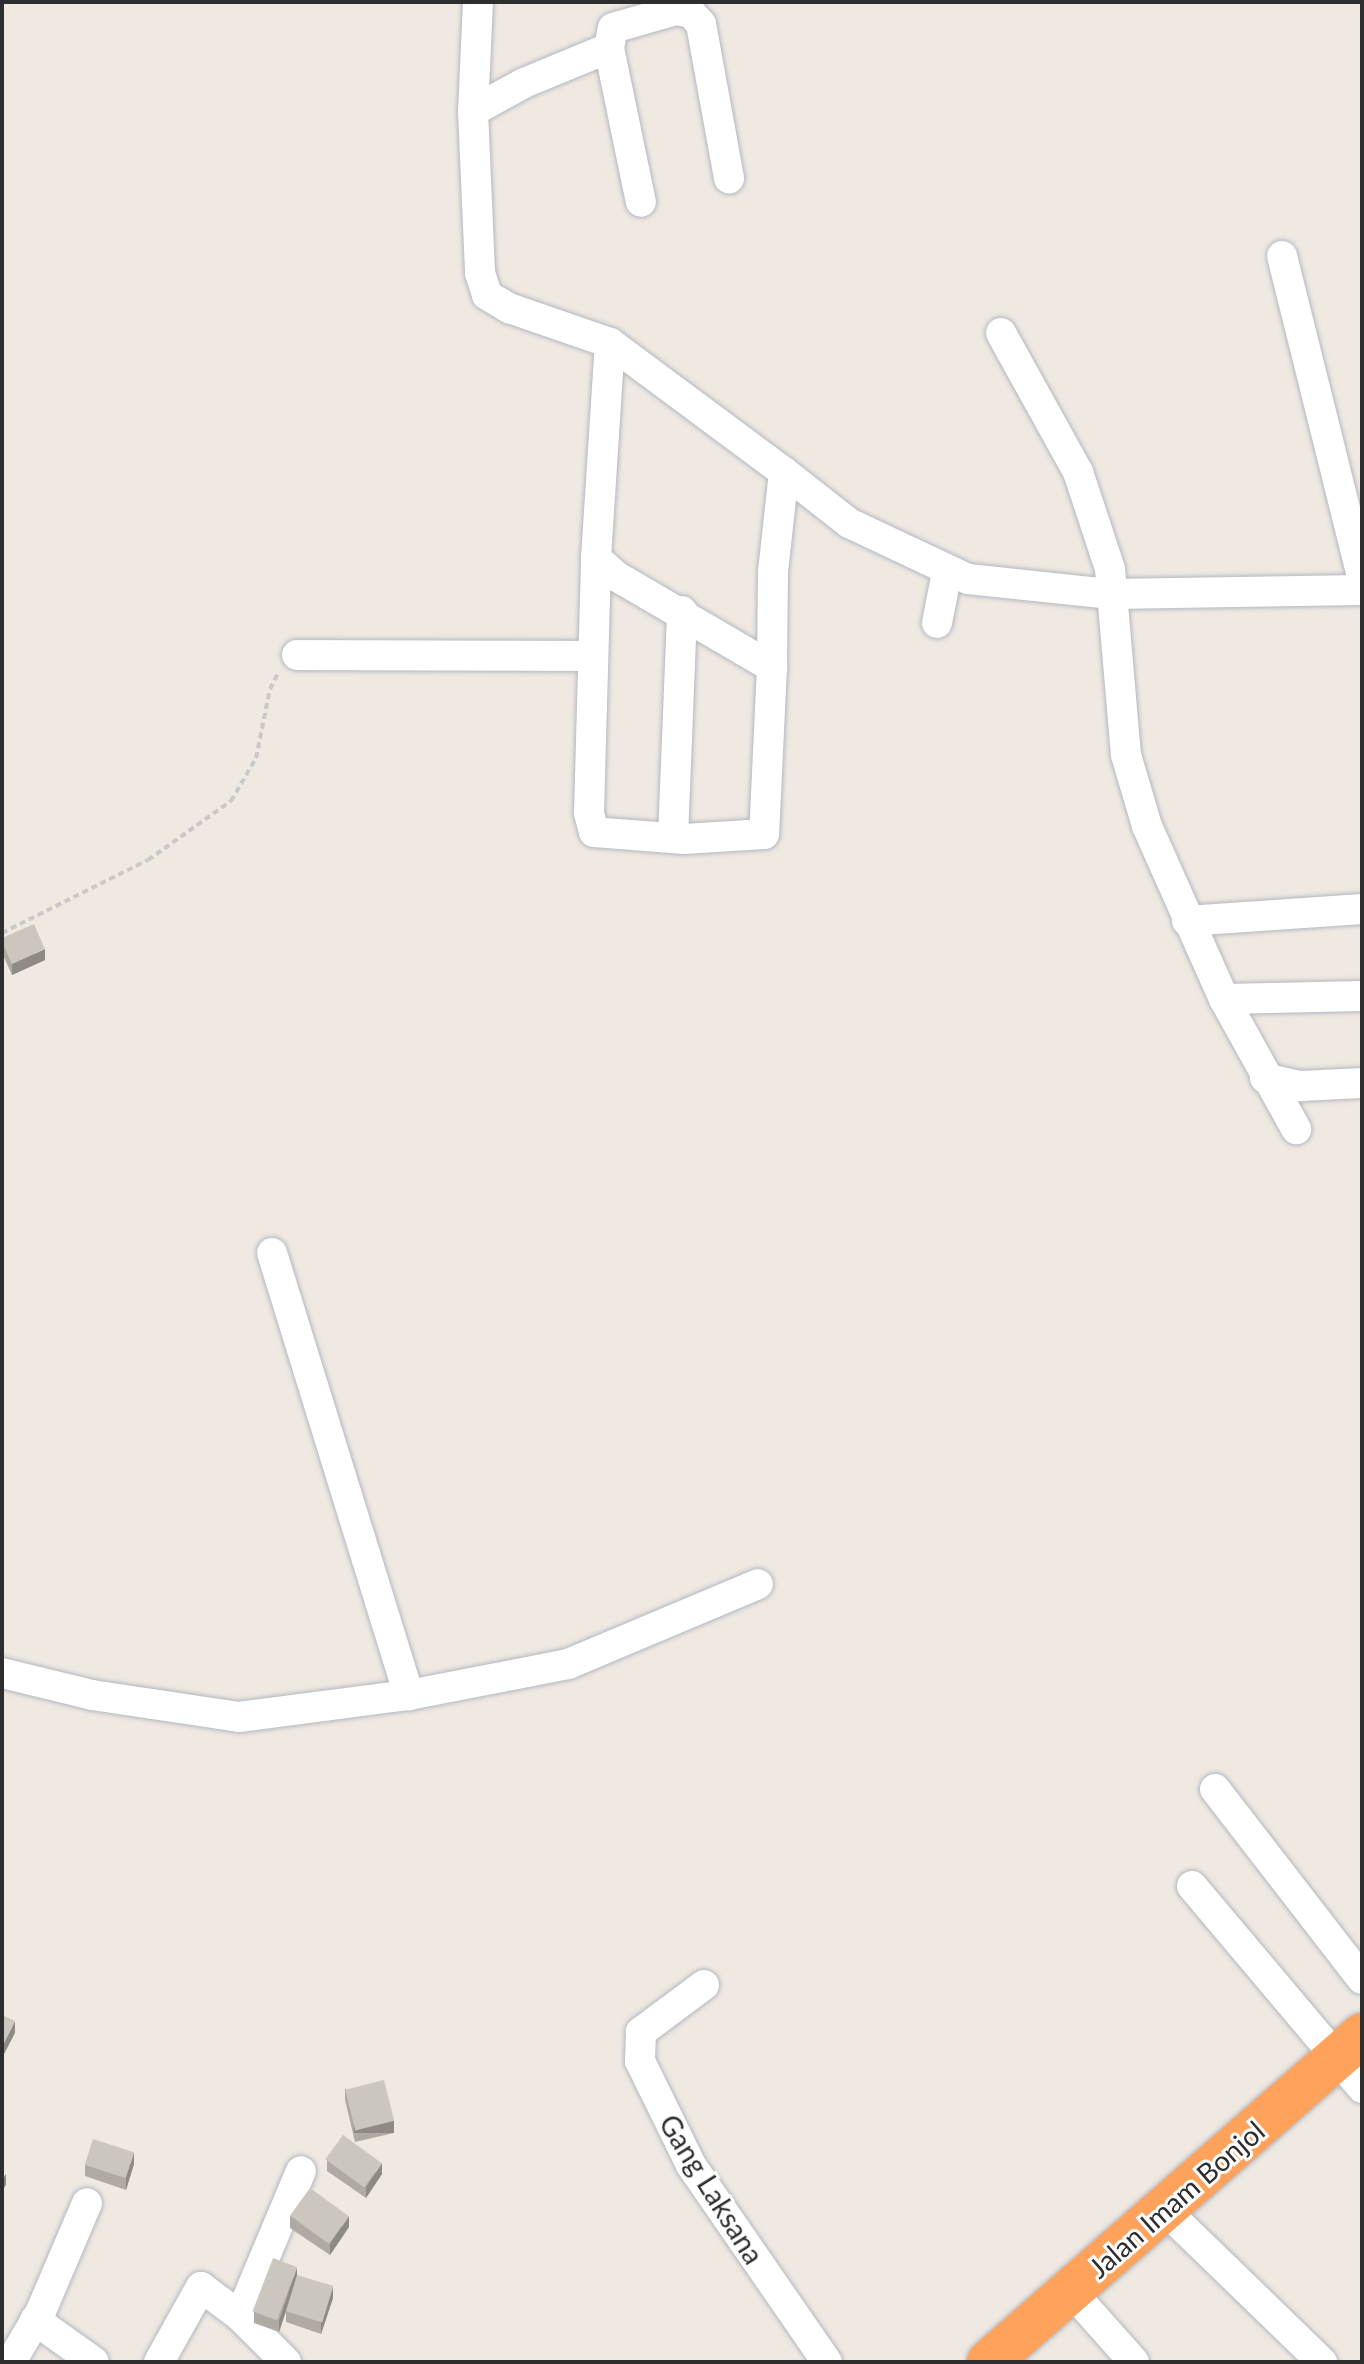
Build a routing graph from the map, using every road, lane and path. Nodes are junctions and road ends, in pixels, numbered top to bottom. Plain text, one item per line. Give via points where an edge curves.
1 (478, 2) edge
2 (609, 48) junction
3 (473, 111) junction
4 (729, 178) dead end
5 (641, 202) dead end
6 (1282, 256) dead end
7 (1001, 333) dead end
8 (610, 343) junction
9 (784, 472) junction
10 (596, 558) junction
11 (947, 572) junction
12 (1362, 577) edge
13 (1362, 590) edge
14 (1111, 594) junction
15 (682, 611) junction
16 (937, 623) dead end
17 (297, 655) joint
18 (593, 656) junction
19 (772, 667) junction
20 (673, 838) junction
21 (1362, 909) edge
22 (1187, 921) junction
23 (2, 933) edge
24 (1362, 996) edge
25 (1224, 999) junction
26 (1265, 1078) junction
27 (1362, 1083) edge
28 (1296, 1129) dead end
29 (272, 1253) dead end
30 (758, 1584) dead end
31 (2, 1673) edge
32 (409, 1695) junction
33 (1215, 1789) dead end
34 (1192, 1886) dead end
35 (1362, 1979) edge
36 (704, 1985) dead end
37 (1354, 2060) edge
38 (301, 2171) dead end
39 (87, 2203) dead end
40 (1165, 2210) junction
41 (1070, 2290) junction
42 (240, 2316) junction
43 (35, 2320) junction
44 (11, 2362) edge
45 (94, 2362) edge
46 (159, 2362) edge
47 (286, 2362) edge
48 (827, 2362) edge
49 (989, 2362) edge
50 (1134, 2362) edge
51 (1322, 2362) edge

1 - 3 street
2 - 3 street
2 - 4 street via 613,28 676,10 691,13 701,24
2 - 5 street
3 - 8 street via 480,273 487,295 509,308
6 - 12 street
7 - 14 street via 1078,472 1110,569
8 - 9 street
8 - 10 street
9 - 11 street via 849,523
9 - 19 street via 773,572
10 - 15 street via 616,576
10 - 18 street
11 - 14 street via 1010,586
11 - 16 street
13 - 14 street
14 - 22 street via 1126,755 1147,826
15 - 19 street
15 - 20 street
17 - 18 street
17 - 23 path via 280,669 270,689 256,758 231,801 148,860
18 - 20 street via 589,813 594,832
19 - 20 street via 764,834
21 - 22 street
22 - 25 street
24 - 25 street
25 - 26 street
26 - 27 street via 1301,1086
26 - 28 street
29 - 32 street
30 - 32 street via 568,1664
31 - 32 street via 92,1695 239,1717
33 - 35 street
34 - 37 street
36 - 48 street, Gang Laksana via 641,2032 640,2061 691,2165
37 - 40 highway, Jalan Imam Bonjol
38 - 42 street
39 - 43 street
40 - 41 highway, Jalan Imam Bonjol
40 - 51 street
41 - 49 highway, Jalan Imam Bonjol
41 - 50 street
42 - 46 street via 201,2287
42 - 47 street
43 - 44 street
43 - 45 street

